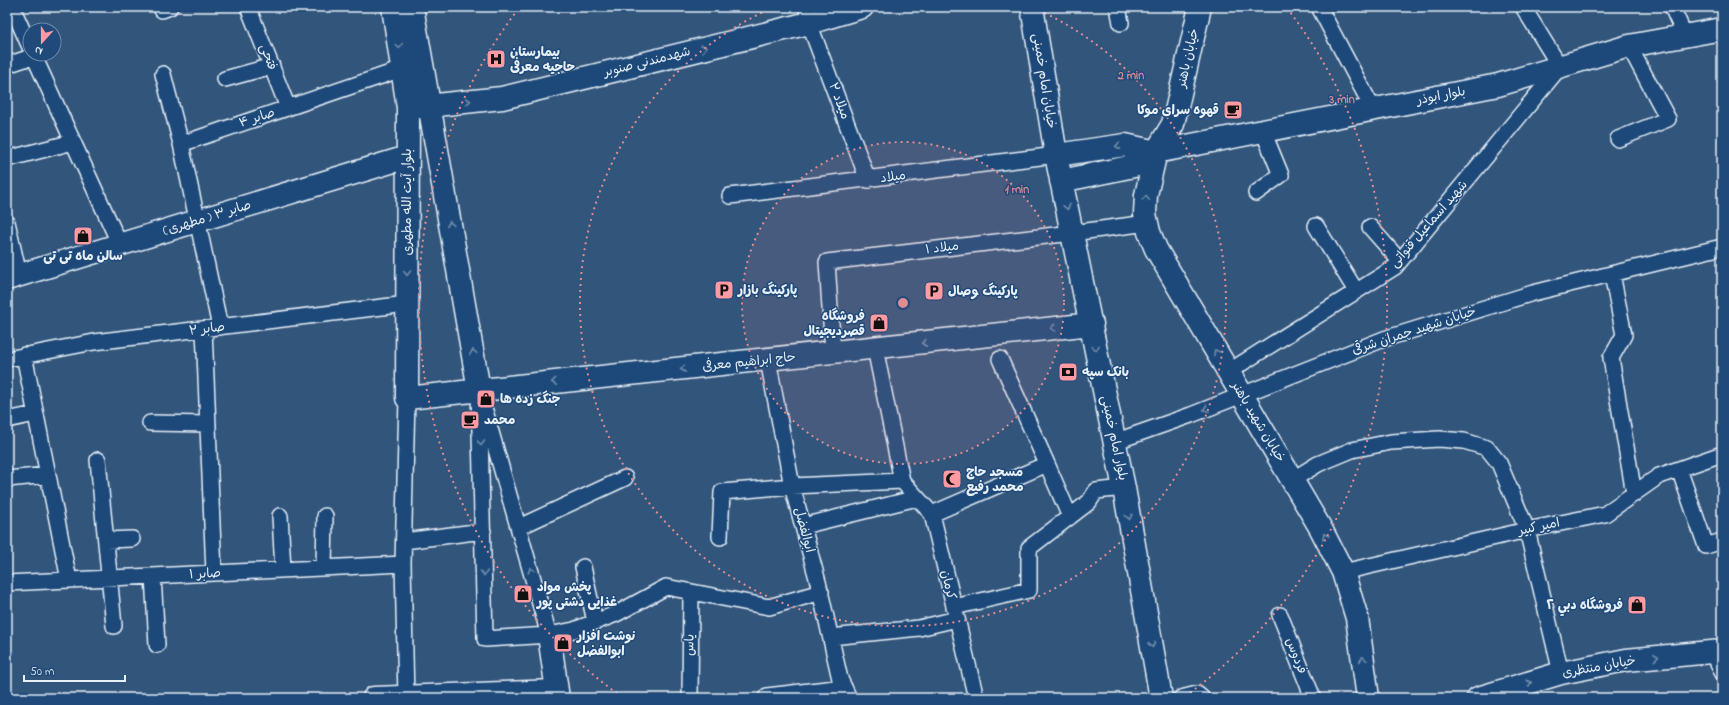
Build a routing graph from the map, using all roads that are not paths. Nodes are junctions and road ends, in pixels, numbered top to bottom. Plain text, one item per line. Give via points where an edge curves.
1 (12, 7) edge
2 (161, 7) edge
3 (170, 7) edge
4 (248, 7) edge
5 (393, 7) edge
6 (412, 7) edge
7 (862, 7) edge
8 (1032, 7) edge
9 (1118, 7) edge
10 (1200, 7) edge
11 (1320, 7) edge
12 (1523, 7) edge
13 (1672, 7) edge
14 (808, 15) edge
15 (1120, 23) dead end
16 (1722, 29) edge
17 (22, 30) edge
18 (1685, 36) junction
19 (1629, 46) junction
20 (22, 58) edge
21 (36, 62) edge
22 (7, 65) edge
23 (272, 66) junction
24 (1560, 67) junction
25 (402, 69) junction
26 (163, 74) dead end
27 (225, 79) dead end
28 (429, 106) junction
29 (288, 108) junction
30 (408, 108) junction
31 (1373, 109) junction
32 (1263, 131) junction
33 (1618, 139) dead end
34 (73, 142) junction
35 (180, 144) junction
36 (1156, 152) junction
37 (1056, 155) junction
38 (408, 157) junction
39 (7, 159) edge
40 (868, 180) junction
41 (1061, 181) junction
42 (1256, 193) dead end
43 (730, 196) dead end
44 (197, 221) junction
45 (7, 222) edge
46 (1147, 223) junction
47 (1316, 226) dead end
48 (1370, 227) dead end
49 (1072, 233) junction
50 (120, 245) junction
51 (1722, 247) edge
52 (1400, 261) junction
53 (1612, 274) junction
54 (13, 277) edge
55 (1356, 291) junction
56 (407, 304) junction
57 (1092, 324) junction
58 (220, 327) junction
59 (204, 329) junction
60 (875, 348) junction
61 (833, 353) junction
62 (24, 356) junction
63 (7, 359) edge
64 (1000, 359) dead end
65 (768, 360) junction
66 (1228, 372) junction
67 (479, 390) junction
68 (1242, 395) junction
69 (407, 398) junction
70 (35, 414) junction
71 (7, 420) edge
72 (150, 423) dead end
73 (208, 424) junction
74 (1114, 442) junction
75 (1722, 454) edge
76 (98, 460) dead end
77 (1047, 464) junction
78 (1679, 469) junction
79 (48, 475) junction
80 (625, 478) dead end
81 (7, 479) edge
82 (1292, 480) junction
83 (902, 481) junction
84 (792, 486) junction
85 (1124, 488) junction
86 (1634, 494) junction
87 (917, 498) junction
88 (932, 514) junction
89 (280, 516) dead end
90 (325, 516) dead end
91 (1070, 517) junction
92 (803, 526) junction
93 (519, 527) junction
94 (1527, 530) junction
95 (483, 531) junction
96 (720, 537) dead end
97 (132, 539) dead end
98 (106, 540) junction
99 (404, 541) junction
100 (1722, 541) edge
101 (403, 564) junction
102 (583, 567) dead end
103 (324, 568) junction
104 (283, 570) junction
105 (1343, 572) junction
106 (214, 573) junction
107 (153, 576) junction
108 (110, 578) junction
109 (69, 580) junction
110 (7, 583) edge
111 (821, 592) junction
112 (691, 593) junction
113 (955, 613) junction
114 (1280, 615) dead end
115 (595, 622) junction
116 (114, 626) dead end
117 (549, 635) junction
118 (831, 637) junction
119 (157, 645) dead end
120 (1717, 652) edge
121 (1722, 672) edge
122 (1561, 673) junction
123 (846, 692) edge
124 (557, 694) edge
125 (767, 696) dead end
126 (406, 697) edge
127 (374, 698) edge
128 (690, 698) edge
129 (976, 698) edge
130 (1161, 698) edge
131 (1181, 698) edge
132 (1202, 698) edge
133 (1312, 698) edge
134 (1368, 698) edge
135 (1478, 698) edge

1 - 17 street
2 - 3 street via 162,10
4 - 23 street, فتحی
5 -> 25 street, بلوار آیت الله مطهری
6 - 28 street
7 - 14 street, شهدمندنی صنوبر
8 - 37 street, خیابان امام خمینی
9 - 15 street
10 - 36 street, خیابان باهنر via 1173,124
11 - 31 street
12 - 24 street
13 - 18 street
28 -> 14 street, شهدمندنی صنوبر via 502,98
14 - 40 street, میلاد ۲
16 - 18 street, بلوار ابوذر
18 - 19 street, بلوار ابوذر
19 - 24 street, بلوار ابوذر
19 - 33 street via 1668,119
20 - 22 street
21 - 34 street
23 - 27 street
23 - 29 street, فتحی
24 - 31 street, بلوار ابوذر via 1498,85
24 - 52 street, شهید اسماعیل قنواتی
25 - 29 street, صابر ۴
25 - 30 street, بلوار آیت الله مطهری
26 - 35 street
28 - 30 street, شهدمندنی صنوبر
67 -> 28 street
29 - 35 street, صابر ۴
30 - 38 street, بلوار آیت الله مطهری
31 - 32 street, بلوار ابوذر
32 - 36 street, بلوار ابوذر
32 - 42 street via 1281,175
34 - 39 street
34 - 50 street
35 - 44 street
36 -> 37 street via 1125,145
36 - 41 street via 1134,166
46 -> 36 street, خیابان شهید باهنر via 1146,196
37 - 40 street, میلاد
37 - 41 street, بلوار امام خمینی
38 - 44 street, صابر ۳ ( مطهری)
38 -> 56 street, بلوار آیت الله مطهری
40 - 43 street, میلاد
41 -> 49 street, بلوار امام خمینی
44 - 50 street, صابر ۳ ( مطهری)
44 - 58 street
45 - 54 street
46 - 49 street, میلاد ۱
66 -> 46 street, خیابان شهید باهنر via 1156,249
47 - 55 street
48 - 52 street
49 - 57 street, بلوار امام خمینی
49 - 61 street, میلاد ۱ via 827,262
50 - 54 street, صابر ۳ ( مطهری)
51 - 53 street, خیابان شهید چمران شرقی
52 - 55 street, شهید اسماعیل قنواتی
53 - 68 street, خیابان شهید چمران شرقی via 1533,293 1384,339
53 - 86 street via 1624,335 1611,358
55 - 66 street, شهید اسماعیل قنواتی
56 - 58 street, صابر ۲
56 - 69 street, بلوار آیت الله مطهری
57 -> 60 street, حاج ابراهیم معرفی
57 -> 74 street, بلوار امام خمینی
58 - 59 street, صابر ۲
59 - 62 street, صابر ۲ via 94,342
59 - 73 street
60 - 61 street, حاج ابراهیم معرفی
60 - 83 street
61 - 65 street, حاج ابراهیم معرفی
62 - 63 street, صابر ۲
62 - 70 street
64 - 77 street
65 -> 67 street, حاج ابراهیم معرفی
65 - 84 street, ابوالفضل
66 - 68 street, خیابان شهید باهنر
67 - 69 street, حاج ابراهیم معرفی
67 - 93 street
67 -> 95 street
68 -> 74 street, خیابان شهید چمران شرقی
68 - 82 street, خیابان شهید باهنر
69 - 99 street
70 - 71 street
70 - 79 street
72 - 73 street
73 - 106 street
74 - 85 street, بلوار امام خمینی
75 - 78 street, امیر کبیر
76 - 98 street
77 - 88 street
77 - 91 street
78 - 86 street, امیر کبیر via 1659,476
78 - 100 street via 1706,546
79 - 81 street
79 - 109 street
80 - 93 street
82 - 94 street via 1318,464 1370,445 1410,440 1464,441 1487,448 1493,453
105 -> 82 street, خیابان شهید باهنر
83 - 84 street
83 - 87 street, کرمان
84 - 92 street, ابوالفضل
84 - 96 street via 722,492
85 - 91 street via 1096,491 1089,502
85 -> 130 street, بلوار امام خمینی
86 - 94 street, امیر کبیر via 1605,514
87 - 88 street, کرمان
87 - 92 street
88 - 113 street, کرمان
89 - 104 street
90 - 103 street
91 - 113 street via 1029,548 1029,590
92 - 111 street, ابوالفضل
117 -> 93 street
94 - 105 street, امیر کبیر
94 - 122 street
95 - 99 street
95 -> 117 street via 485,638
97 - 98 street
98 - 108 street
99 - 101 street
101 - 103 street, صابر ۱
101 - 126 street
102 - 115 street
103 - 104 street, صابر ۱
104 - 106 street, صابر ۱
134 -> 105 street, خیابان شهید باهنر via 1357,618
106 - 107 street, صابر ۱
107 - 108 street, صابر ۱
107 - 119 street
108 - 109 street, صابر ۱
108 - 116 street
109 - 110 street, صابر ۱
111 - 112 street via 769,607
111 - 118 street, ابوالفضل
112 - 115 street via 666,587 616,614
112 - 128 street, یاس
113 - 118 street via 919,628
113 - 129 street, کرمان
114 - 133 street, فردوس
115 - 117 street
117 - 124 street
118 - 123 street, ابوالفضل via 840,679
120 - 121 street
122 -> 120 street, خیابان منتظری via 1626,660
135 -> 122 street, خیابان منتظری
123 - 125 street
124 - 126 street
126 - 127 street
131 - 132 street via 1197,694

